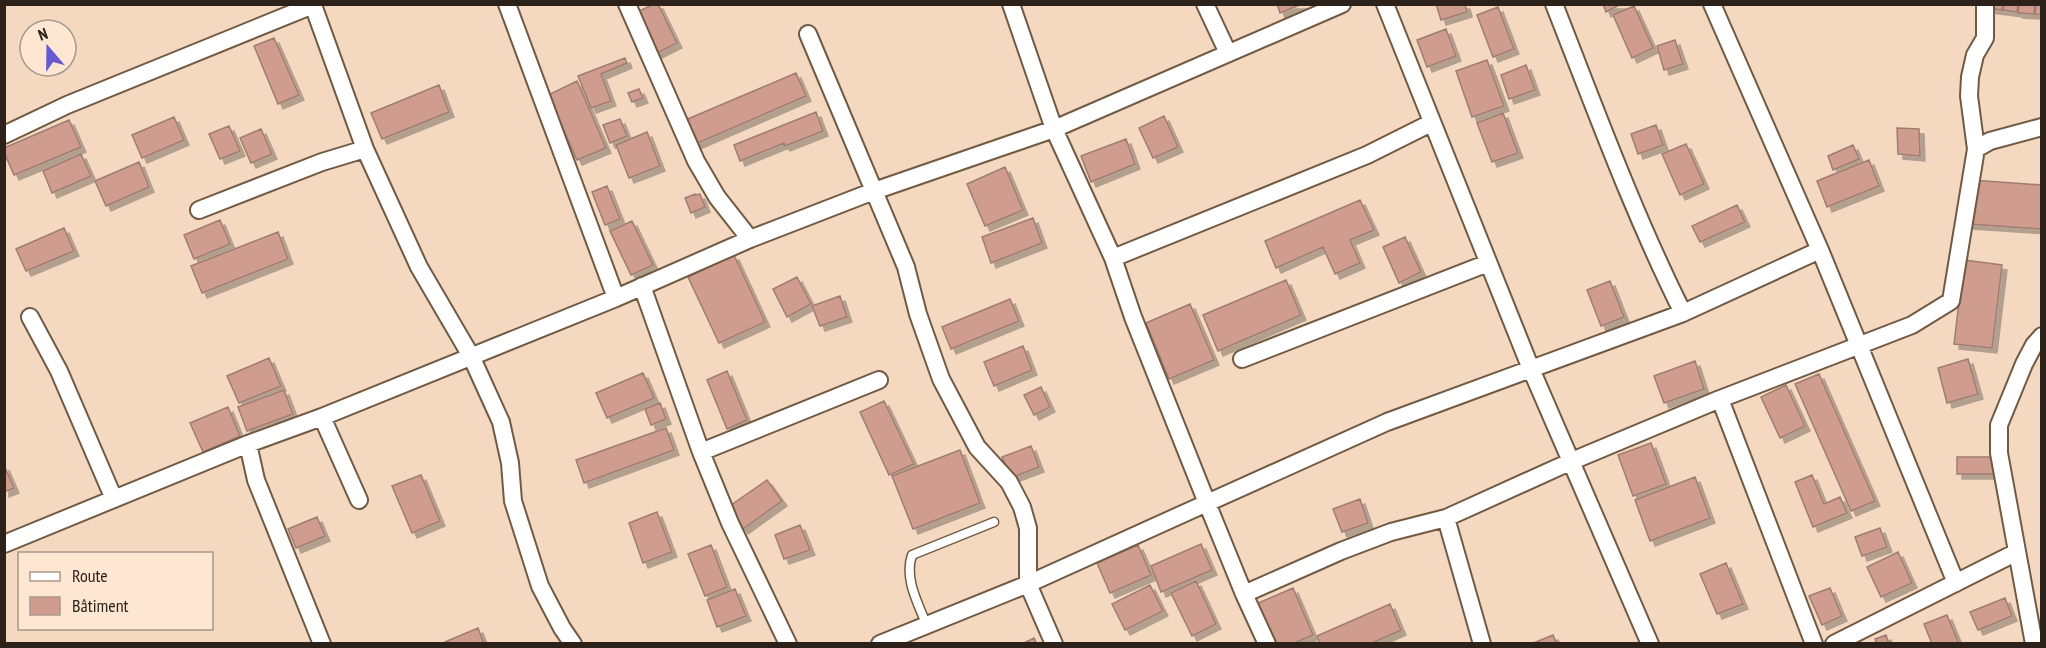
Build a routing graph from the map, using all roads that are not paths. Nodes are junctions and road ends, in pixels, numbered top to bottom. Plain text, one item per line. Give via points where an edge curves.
1 (507, 4) edge
2 (627, 4) edge
3 (1011, 4) edge
4 (1205, 4) edge
5 (1342, 4) edge
6 (1385, 4) edge
7 (1554, 4) edge
8 (1712, 4) edge
9 (1985, 4) edge
10 (314, 5) edge
11 (808, 34) dead end
12 (1228, 53) junction
13 (1431, 123) junction
14 (2042, 127) edge
15 (1054, 129) junction
16 (4, 135) edge
17 (365, 149) junction
18 (1976, 149) junction
19 (874, 191) junction
20 (199, 210) dead end
21 (750, 239) junction
22 (1820, 249) junction
23 (1113, 258) junction
24 (1488, 263) junction
25 (642, 286) junction
26 (616, 297) junction
27 (1683, 313) junction
28 (30, 317) dead end
29 (2042, 336) edge
30 (1859, 345) junction
31 (471, 356) junction
32 (1242, 359) dead end
33 (1531, 369) junction
34 (879, 380) dead end
35 (1720, 399) junction
36 (322, 417) junction
37 (248, 444) junction
38 (701, 452) junction
39 (1572, 461) junction
40 (114, 499) junction
41 (359, 500) dead end
42 (1207, 503) junction
43 (1446, 518) junction
44 (994, 522) dead end
45 (4, 544) edge
46 (2017, 552) junction
47 (1956, 583) junction
48 (1028, 584) junction
49 (1244, 594) junction
50 (927, 626) junction
51 (1481, 643) edge
52 (322, 644) edge
53 (573, 644) edge
54 (788, 644) edge
55 (880, 644) edge
56 (1054, 644) edge
57 (1267, 644) edge
58 (1650, 644) edge
59 (1814, 644) edge
60 (1834, 644) edge
61 (2034, 644) edge

1 - 26 street
2 - 21 street via 696,161 717,197
3 - 15 street
4 - 12 street
5 - 12 street
6 - 13 street
7 - 27 street via 1660,266
8 - 22 street
9 - 18 street via 1985,38 1970,76
10 - 16 street
10 - 17 street
11 - 19 street
12 - 15 street
13 - 23 street via 1367,155
13 - 24 street
14 - 18 street via 1990,141
15 - 19 street
15 - 23 street
17 - 20 street
17 - 31 street via 420,267
18 - 30 street via 1951,301 1912,326
19 - 21 street
19 - 48 street via 906,267 941,379 977,447 1009,482 1022,507 1029,528
21 - 25 street
22 - 27 street
22 - 30 street
23 - 42 street
24 - 32 street
24 - 33 street
25 - 26 street
25 - 38 street
26 - 31 street
27 - 33 street
28 - 40 street via 59,371
29 - 46 street via 2024,364 1999,424 1999,453
30 - 35 street
30 - 47 street
31 - 36 street
31 - 53 street via 501,422 513,501 540,586
33 - 39 street
33 - 42 street via 1387,422
34 - 38 street
35 - 39 street
35 - 59 street
36 - 37 street
36 - 41 street
37 - 40 street
37 - 52 street via 256,480
38 - 54 street
39 - 43 street
39 - 58 street
40 - 45 street
42 - 48 street
42 - 49 street
43 - 49 street via 1390,532
43 - 51 street
44 - 50 lane via 912,555 910,582
46 - 47 street
46 - 61 street
47 - 60 street
48 - 50 street
48 - 56 street
49 - 57 street
50 - 55 street

